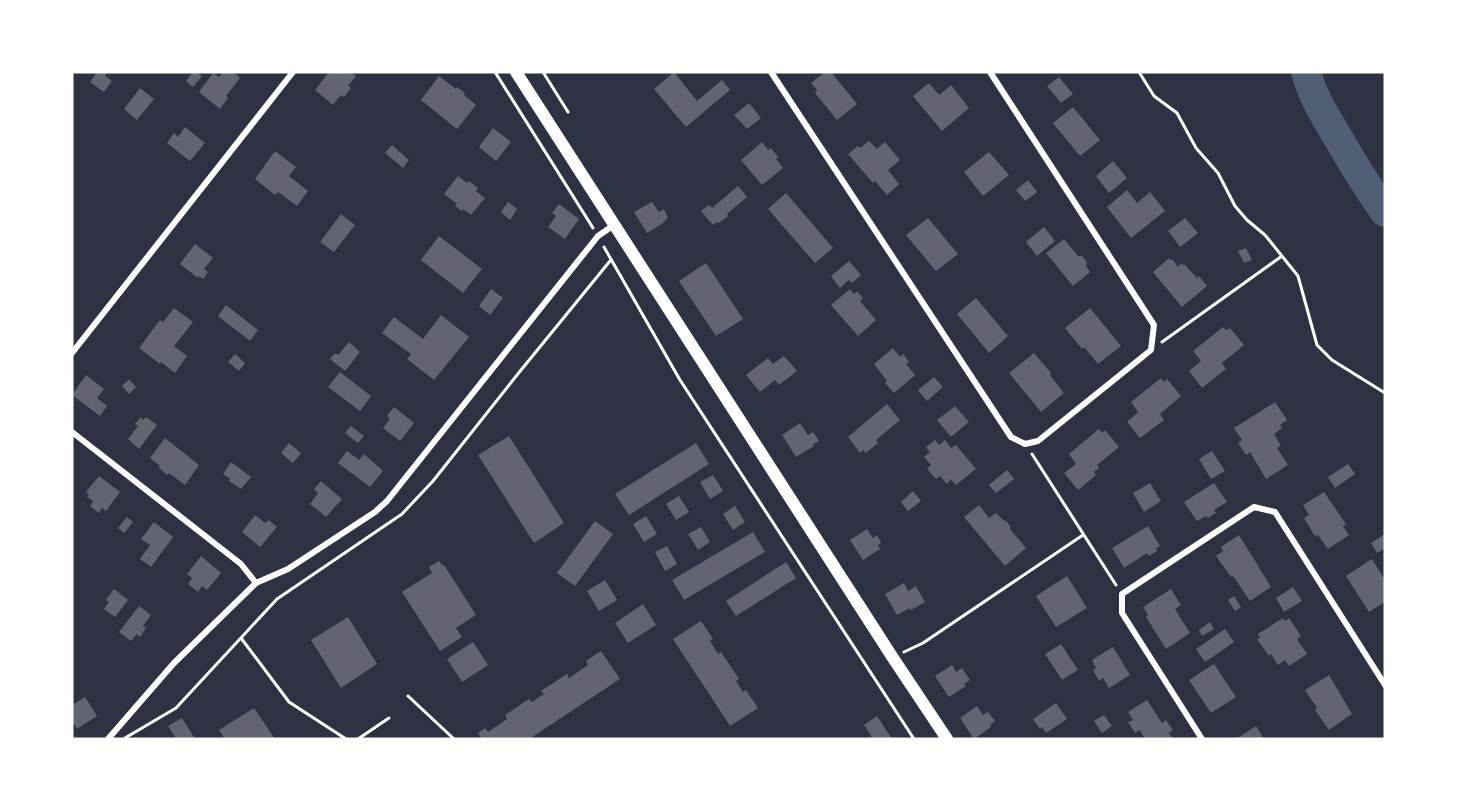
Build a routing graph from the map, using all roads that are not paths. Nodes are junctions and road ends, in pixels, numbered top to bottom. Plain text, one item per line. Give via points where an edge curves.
1 (293, 72) edge
2 (516, 72) edge
3 (771, 72) edge
4 (990, 72) edge
5 (614, 225) junction
6 (72, 353) edge
7 (72, 432) edge
8 (256, 583) junction
9 (1385, 685) edge
10 (108, 739) edge
11 (947, 739) edge
12 (1202, 739) edge

1 - 6 street
2 - 5 main road
3 - 4 street via 1011,437 1026,444 1038,441 1151,350 1154,325
5 - 8 street via 598,236 387,501 288,568
5 - 11 main road
7 - 8 street via 241,564
8 - 10 street via 174,663
9 - 12 street via 1275,512 1254,507 1122,594 1122,613

